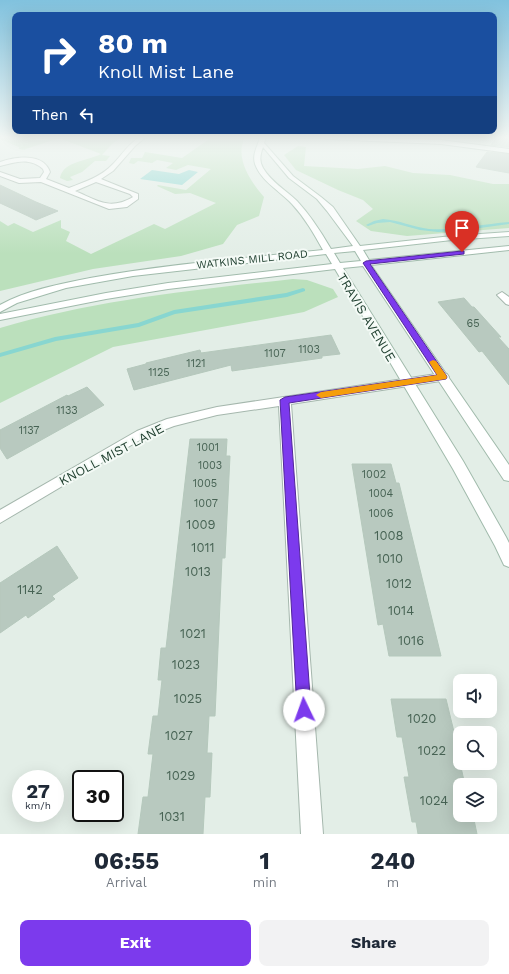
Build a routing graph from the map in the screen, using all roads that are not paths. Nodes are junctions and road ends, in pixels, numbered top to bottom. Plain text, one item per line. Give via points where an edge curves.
1 (5, 176) edge
2 (45, 176) edge
3 (100, 176) edge
4 (266, 176) edge
5 (290, 176) edge
6 (95, 179) junction
7 (42, 180) junction
8 (68, 190) junction
9 (509, 234) edge
10 (358, 248) junction
11 (509, 248) edge
12 (328, 251) junction
13 (366, 263) junction
14 (336, 266) junction
15 (502, 295) dead end
16 (509, 302) edge
17 (0, 309) edge
18 (0, 317) edge
19 (443, 377) junction
20 (407, 382) junction
21 (285, 400) junction
22 (509, 476) edge
23 (0, 517) edge
24 (509, 560) edge
25 (312, 834) edge

1 - 7 street via 19,181
2 - 7 street
3 - 6 street
4 - 12 street, TRAVIS AVENUE via 295,203 312,224
5 - 10 street, TRAVIS AVENUE via 330,209
6 - 8 street
6 - 8 street via 132,193 136,198 124,205 109,206
7 - 8 street
9 - 10 street, WATKINS MILL ROAD
10 - 12 street, WATKINS MILL ROAD
10 - 13 street, TRAVIS AVENUE
11 - 13 street, WATKINS MILL ROAD
12 - 14 street, TRAVIS AVENUE
12 - 17 street, WATKINS MILL ROAD via 103,278 14,301
13 - 14 street, WATKINS MILL ROAD
13 - 19 street, TRAVIS AVENUE
14 - 18 street, WATKINS MILL ROAD via 136,291
14 - 20 street, TRAVIS AVENUE
15 - 16 street
19 - 20 street, KNOLL MIST LANE
19 - 22 street, TRAVIS AVENUE
20 - 21 street, KNOLL MIST LANE
20 - 24 street, TRAVIS AVENUE via 458,465
21 - 23 street, KNOLL MIST LANE via 201,414 157,426
21 - 25 street

